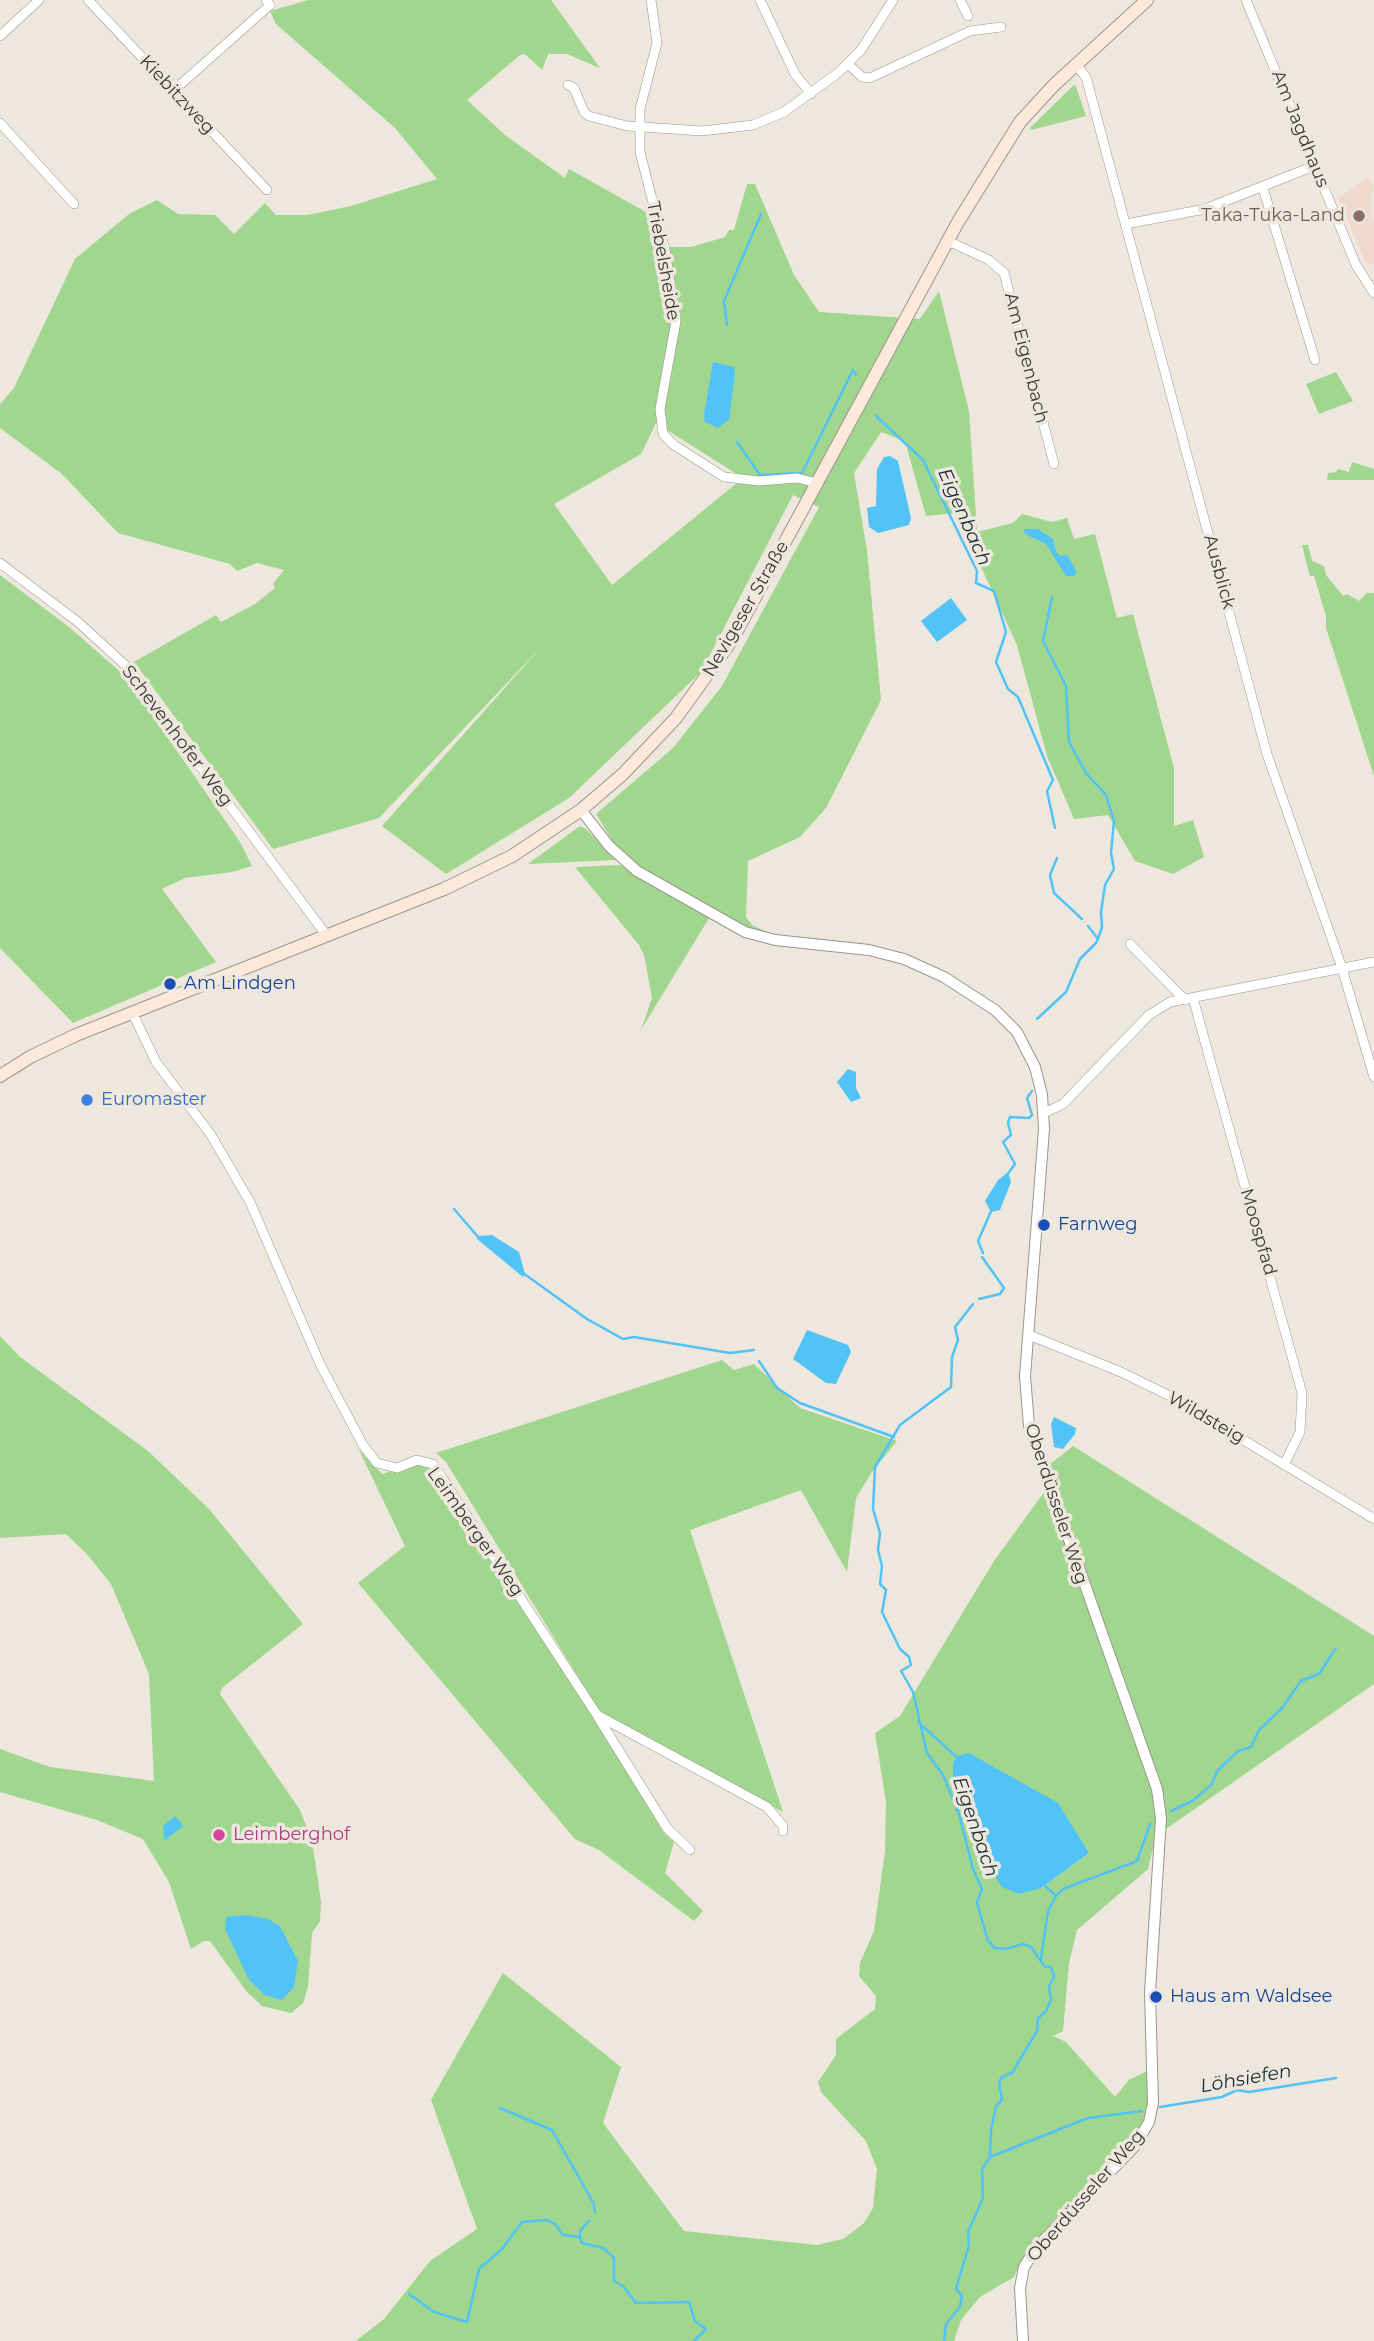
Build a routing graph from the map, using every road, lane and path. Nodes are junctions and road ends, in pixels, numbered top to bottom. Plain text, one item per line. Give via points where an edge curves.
1 (40, 0) edge
2 (88, 0) edge
3 (266, 0) edge
4 (651, 0) edge
5 (760, 0) edge
6 (893, 0) edge
7 (960, 0) edge
8 (1147, 0) edge
9 (1246, 0) edge
10 (968, 16) dead end
11 (1001, 27) dead end
12 (0, 36) edge
13 (848, 64) junction
14 (1076, 65) junction
15 (568, 85) dead end
16 (173, 91) junction
17 (811, 94) junction
18 (0, 122) edge
19 (639, 127) junction
20 (1314, 166) junction
21 (1263, 188) junction
22 (267, 190) dead end
23 (74, 204) dead end
24 (1126, 224) junction
25 (948, 241) junction
26 (1373, 287) edge
27 (1315, 359) dead end
28 (1054, 464) dead end
29 (817, 483) junction
30 (0, 563) edge
31 (581, 810) junction
32 (327, 936) junction
33 (1130, 944) dead end
34 (1374, 962) edge
35 (1342, 968) junction
36 (1189, 999) junction
37 (132, 1012) junction
38 (0, 1076) edge
39 (1374, 1077) edge
40 (1044, 1113) junction
41 (1028, 1335) junction
42 (1284, 1465) junction
43 (1374, 1519) edge
44 (597, 1715) junction
45 (783, 1831) dead end
46 (690, 1850) dead end
47 (1023, 2341) edge

1 - 12 street
2 - 16 street, Kiebitzweg
3 - 16 street via 270,5
4 - 19 street, Triebelsheide via 657,43
5 - 17 street via 796,74
6 - 13 street
7 - 10 street
8 - 14 main road, Nevigeser Straße
9 - 20 street, Am Jagdhaus
11 - 13 street via 970,31 870,78 862,78
13 - 17 street
14 - 24 street, Ausblick via 1086,77
14 - 25 main road, Nevigeser Straße via 1020,122
15 - 19 street via 589,116
16 - 22 street, Kiebitzweg
17 - 19 street via 754,125 702,131
18 - 23 street
19 - 29 street, Triebelsheide via 640,152 676,321 660,409 663,434 724,477 767,482 797,478
20 - 21 street
20 - 26 street, Am Jagdhaus via 1356,265
21 - 24 street via 1205,209
21 - 27 street
24 - 35 street, Ausblick via 1268,754
25 - 28 street, Am Eigenbach via 989,260 1004,273
25 - 29 main road, Nevigeser Straße
29 - 31 main road, Nevigeser Straße via 732,640 704,681 650,747
30 - 32 street, Schevenhofer Weg via 78,622 125,665
31 - 32 main road, Nevigeser Straße via 512,856
31 - 40 street, Oberdüsseler Weg via 609,846 637,871 745,932 904,959 978,997 1025,1045 1035,1067
32 - 37 main road, Nevigeser Straße
33 - 36 street
34 - 35 street
35 - 36 street
35 - 39 street, Ausblick
36 - 40 street via 1170,1002 1149,1015 1063,1104
36 - 42 street, Moospfad via 1302,1393 1300,1432
37 - 38 main road, Nevigeser Straße via 30,1057
37 - 44 street, Leimberger Weg via 156,1062 211,1135 250,1202 320,1364 363,1445 386,1467 417,1460 433,1464
40 - 41 street, Oberdüsseler Weg
41 - 42 street, Wildsteig via 1174,1398
41 - 47 street, Oberdüsseler Weg via 1025,1402 1035,1451 1157,1789 1161,1818 1150,1992 1153,2103 1149,2122 1135,2146 1036,2248 1024,2267 1020,2288
42 - 43 street, Wildsteig
44 - 45 street, Leimberger Weg via 767,1807
44 - 46 street via 667,1828

